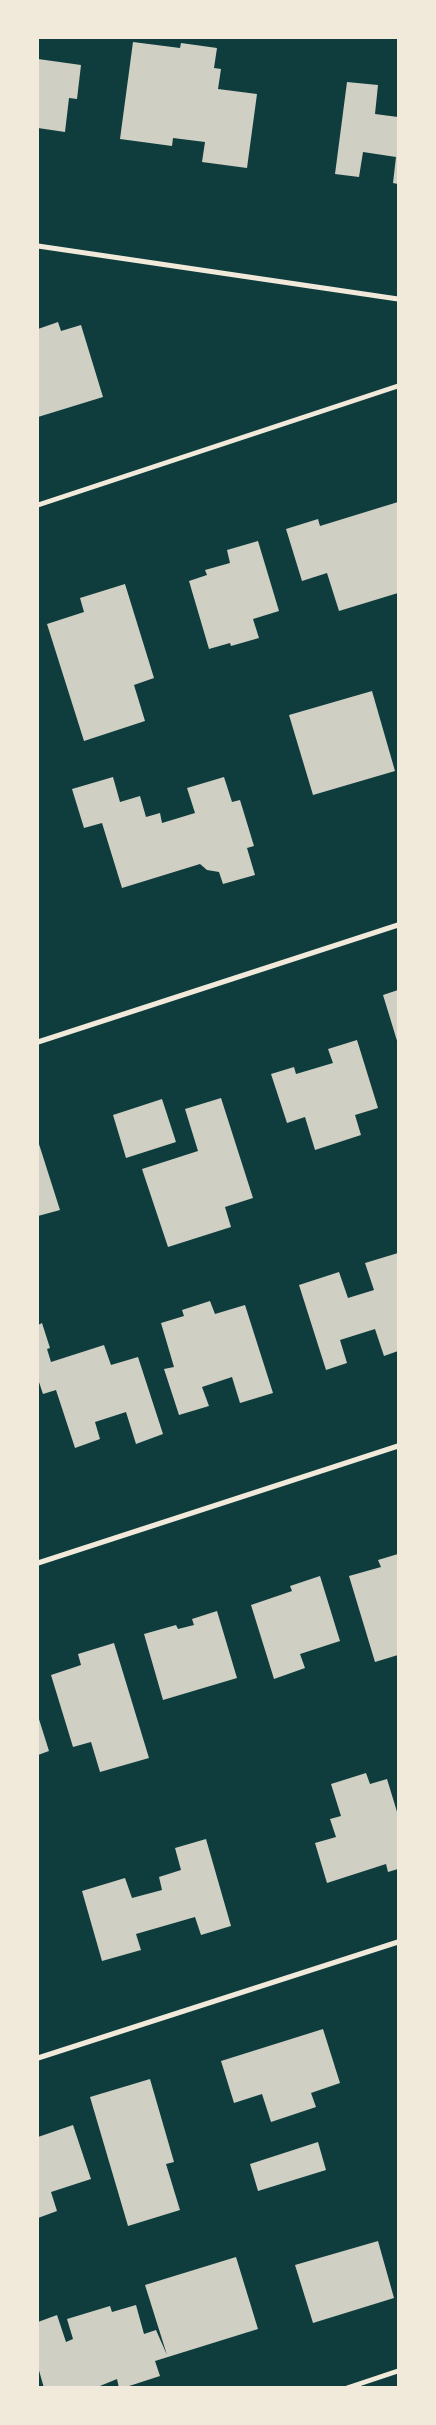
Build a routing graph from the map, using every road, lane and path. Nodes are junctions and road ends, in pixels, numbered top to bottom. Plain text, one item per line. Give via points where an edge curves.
1 (38, 246) edge
2 (398, 299) edge
3 (398, 386) edge
4 (38, 504) edge
5 (398, 925) edge
6 (38, 1042) edge
7 (398, 1446) edge
8 (38, 1563) edge
9 (398, 1942) edge
10 (38, 2058) edge
11 (398, 2370) edge
12 (347, 2388) edge

1 - 2 street
3 - 4 street
5 - 6 street
7 - 8 street
9 - 10 street
11 - 12 street

